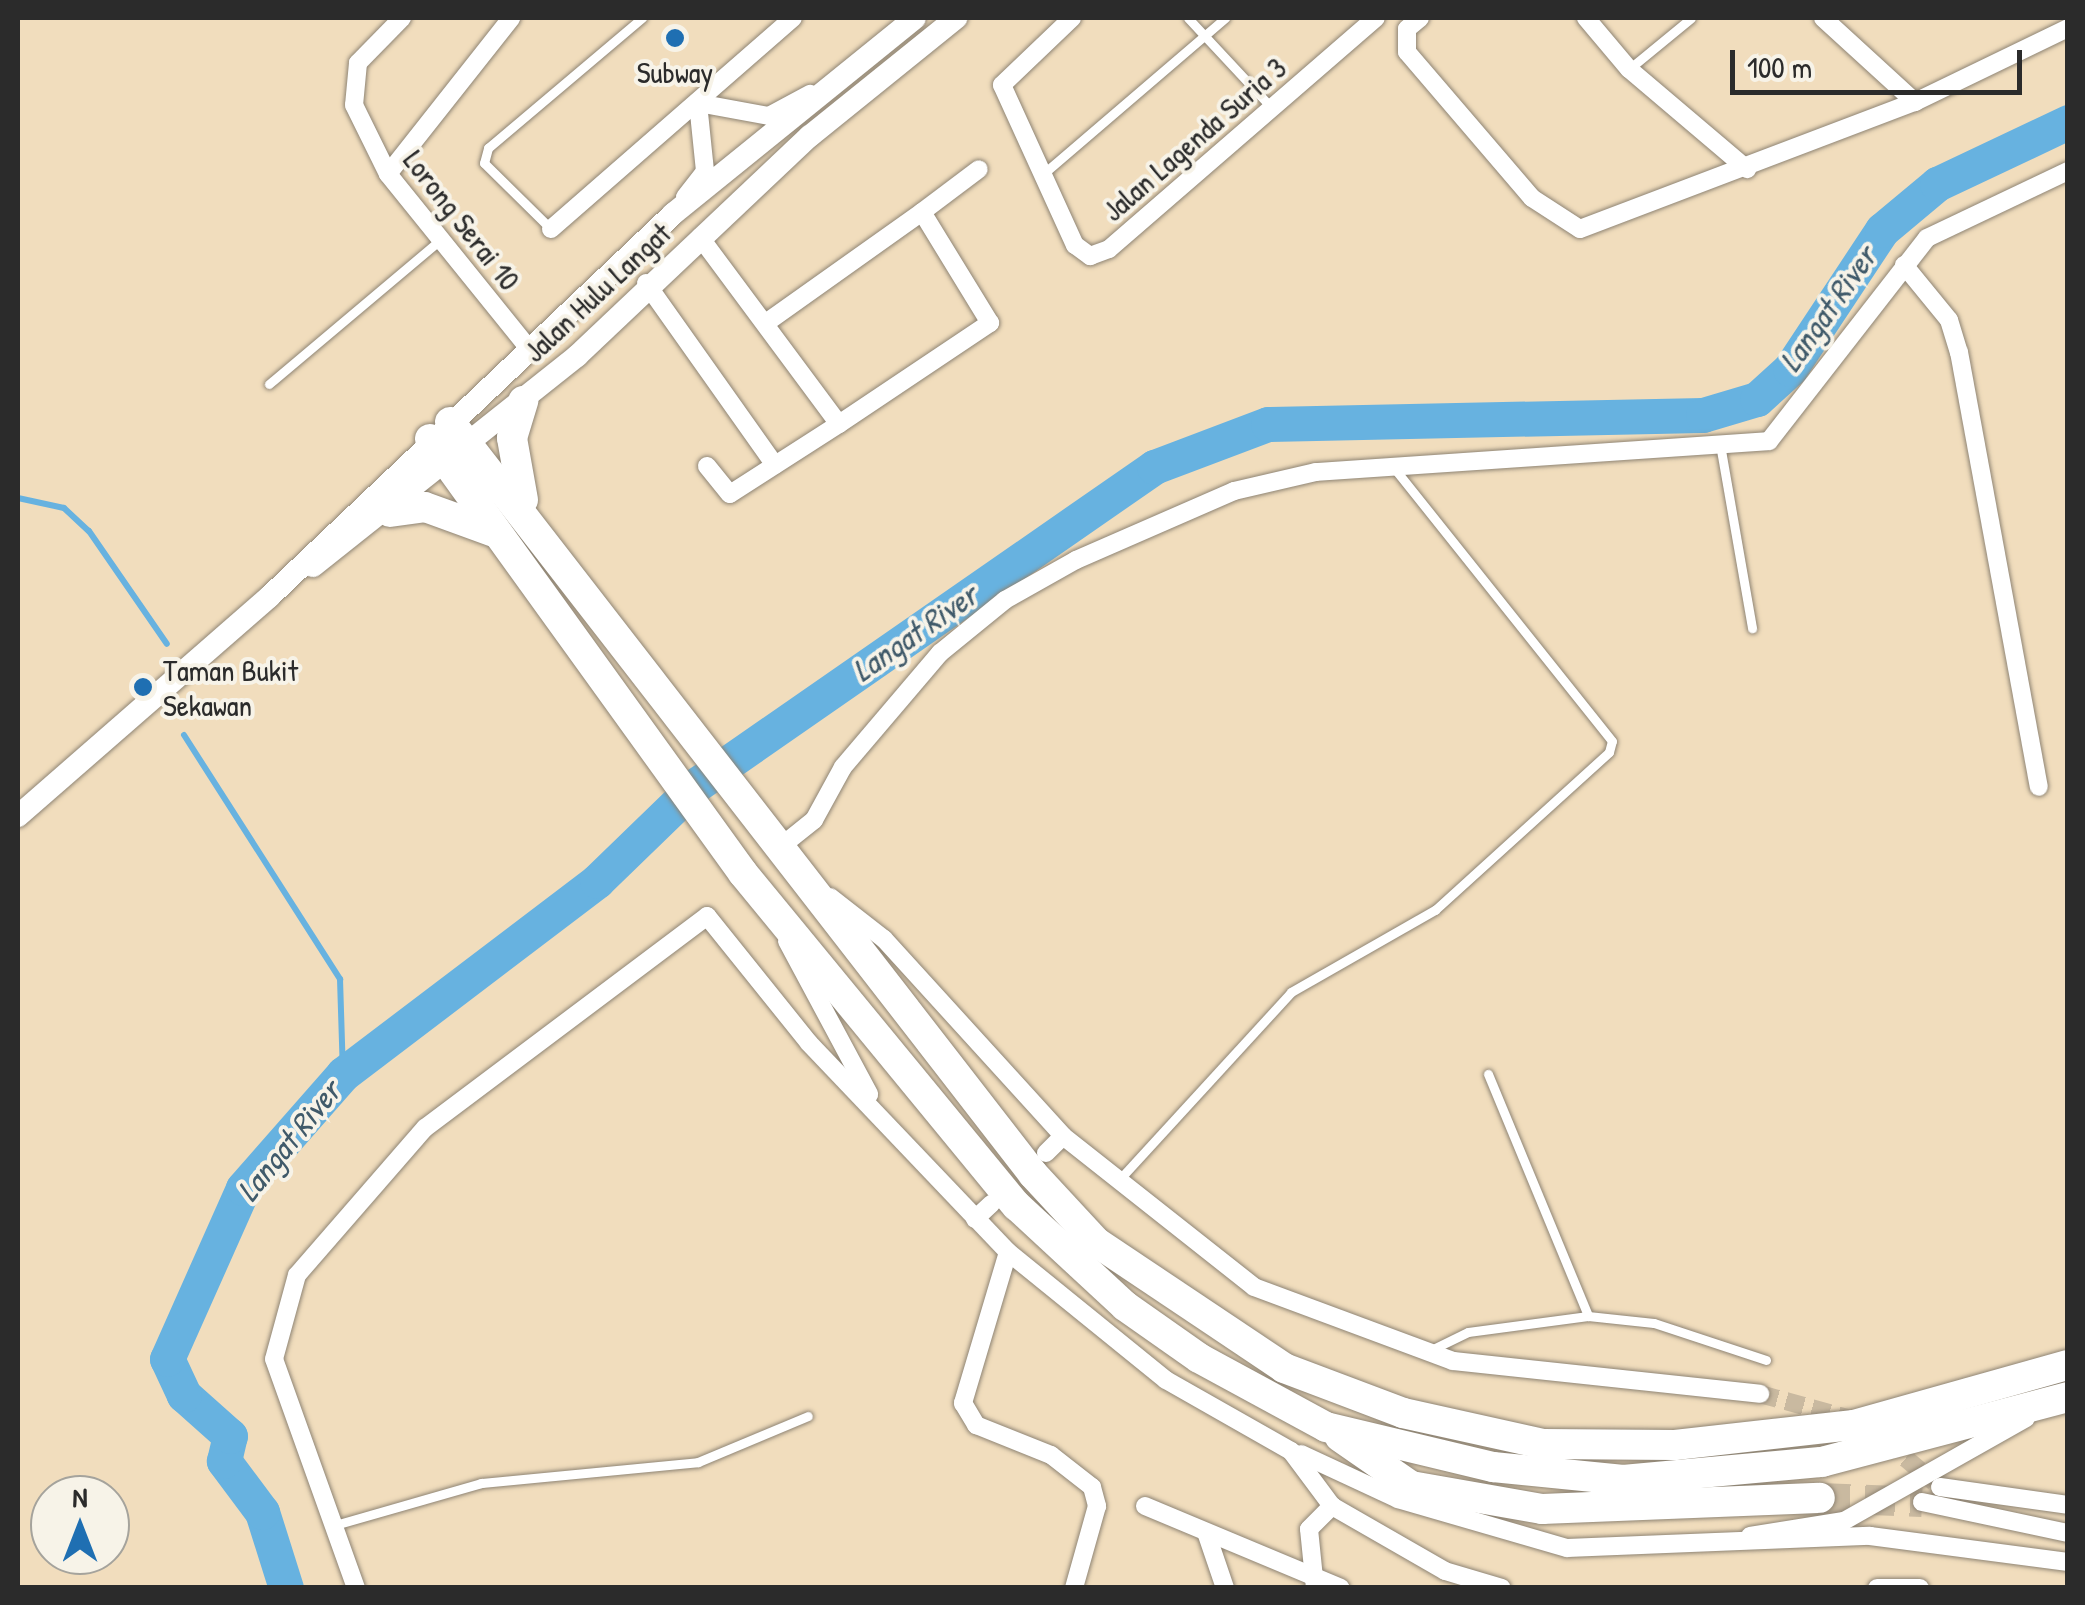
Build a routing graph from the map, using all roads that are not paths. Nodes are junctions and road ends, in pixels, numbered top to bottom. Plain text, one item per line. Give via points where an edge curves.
1 (402, 18) edge
2 (512, 18) edge
3 (642, 18) edge
4 (793, 18) edge
5 (916, 18) edge
6 (956, 18) edge
7 (1072, 18) edge
8 (1188, 18) edge
9 (1224, 18) edge
10 (1376, 18) edge
11 (1420, 18) edge
12 (1586, 18) edge
13 (1691, 18) edge
14 (1823, 18) edge
15 (2068, 28) edge
16 (1204, 36) junction
17 (1628, 69) junction
18 (825, 87) junction
19 (1915, 102) junction
20 (698, 103) junction
21 (1272, 108) junction
22 (1747, 168) junction
23 (978, 169) dead end
24 (2068, 171) edge
25 (388, 174) junction
26 (1041, 176) junction
27 (922, 212) junction
28 (673, 214) junction
29 (551, 230) joint
30 (700, 237) junction
31 (438, 241) junction
32 (1904, 265) junction
33 (646, 283) junction
34 (766, 322) junction
35 (531, 351) junction
36 (269, 384) dead end
37 (523, 401) junction
38 (839, 424) junction
39 (449, 443) junction
40 (1721, 450) junction
41 (775, 465) junction
42 (1392, 465) junction
43 (707, 466) dead end
44 (390, 512) junction
45 (527, 514) junction
46 (501, 536) junction
47 (269, 597) junction
48 (1752, 628) dead end
49 (2039, 787) dead end
50 (20, 810) edge
51 (780, 849) junction
52 (769, 904) junction
53 (1488, 1074) dead end
54 (890, 1129) junction
55 (1063, 1136) junction
56 (1046, 1153) dead end
57 (1117, 1182) junction
58 (991, 1204) dead end
59 (974, 1220) junction
60 (1008, 1252) junction
61 (1588, 1316) junction
62 (1426, 1352) junction
63 (1766, 1360) dead end
64 (2068, 1365) edge
65 (1760, 1394) tunnel mouth
66 (2062, 1399) edge
67 (1220, 1414) junction
68 (808, 1416) dead end
69 (1326, 1427) junction
70 (1940, 1487) tunnel mouth
71 (1820, 1498) tunnel mouth
72 (1922, 1502) tunnel mouth
73 (2068, 1505) edge
74 (1145, 1506) dead end
75 (1332, 1506) junction
76 (327, 1528) junction
77 (2068, 1534) edge
78 (1207, 1535) junction
79 (1658, 1551) junction
80 (2068, 1562) edge
81 (1314, 1581) edge
82 (356, 1588) edge
83 (1074, 1588) edge
84 (1224, 1588) edge
85 (1341, 1588) edge
86 (1502, 1588) edge
87 (1877, 1588) edge
88 (1920, 1588) edge

1 - 25 street, Lorong Serai 10 via 358,63 351,84
2 - 25 street
3 - 29 lane via 488,148 484,163
4 - 20 street
5 - 18 main road, Jalan Hulu Langat
6 - 30 main road, Jalan Hulu Langat
7 - 26 street via 1002,85
8 - 16 lane
9 - 16 lane
10 - 21 street, Jalan Lagenda Suria 3
11 - 22 street via 1404,40 1532,198 1580,229
12 - 17 street
13 - 17 lane
14 - 19 street
15 - 19 street
16 - 21 lane
16 - 26 lane
17 - 22 street
18 - 20 street via 769,116
18 - 28 main road, Jalan Hulu Langat
19 - 22 street
20 - 28 street via 705,171
20 - 29 street
21 - 26 street, Jalan Lagenda Suria 3 via 1090,256
23 - 27 street
24 - 32 street via 1927,238
25 - 31 street, Lorong Serai 10
27 - 34 street
27 - 38 street via 990,322
28 - 35 main road, Jalan Hulu Langat
30 - 33 main road, Jalan Hulu Langat
30 - 34 street
31 - 35 street, Lorong Serai 10
31 - 36 lane
32 - 40 street via 1786,426 1769,442
32 - 49 street via 1950,320 1959,352
33 - 37 main road, Jalan Hulu Langat
33 - 41 street
34 - 38 street
35 - 39 main road, Jalan Hulu Langat
37 - 39 main road, Jalan Hulu Langat
37 - 45 highway via 513,466
38 - 41 street
39 - 44 main road, Jalan Hulu Langat
39 - 45 highway
39 - 46 highway
39 - 47 main road, Jalan Hulu Langat
40 - 42 street
40 - 48 lane
41 - 43 street via 730,494
42 - 51 street via 1234,491 1006,600 940,653 844,768 814,820
42 - 57 lane via 1612,741 1610,752 1435,910 1291,992
44 - 46 highway via 444,512
44 - 47 main road, Jalan Hulu Langat
45 - 51 highway
46 - 52 highway
47 - 50 main road, Jalan Hulu Langat
51 - 55 street via 884,939
51 - 64 highway via 930,1048 1096,1242 1284,1368 1403,1413 1543,1444 1675,1445 1854,1425
52 - 54 street
52 - 69 highway via 1017,1206 1124,1306
53 - 61 lane
54 - 59 street
54 - 76 street via 707,916 641,958 425,1128 298,1275 274,1359
55 - 56 street
55 - 57 street
57 - 62 street via 1254,1287
58 - 59 street
59 - 60 street
60 - 67 street
60 - 83 street via 963,1404 976,1425 1052,1455 1092,1486 1097,1506
61 - 62 lane via 1468,1332
61 - 63 lane via 1654,1323
62 - 65 street via 1525,1372
66 - 69 highway via 1822,1462 1678,1478 1493,1466
66 - 79 street via 1844,1521
67 - 75 street via 1291,1451
67 - 79 street via 1452,1516 1567,1548
68 - 76 lane via 698,1462 481,1483
69 - 71 highway via 1411,1486 1542,1509
70 - 73 street
72 - 77 street
74 - 78 street
75 - 81 street via 1309,1529
75 - 86 street via 1445,1571
76 - 82 street
78 - 81 street
78 - 84 street
79 - 80 street via 1870,1536
81 - 85 street
87 - 88 street

